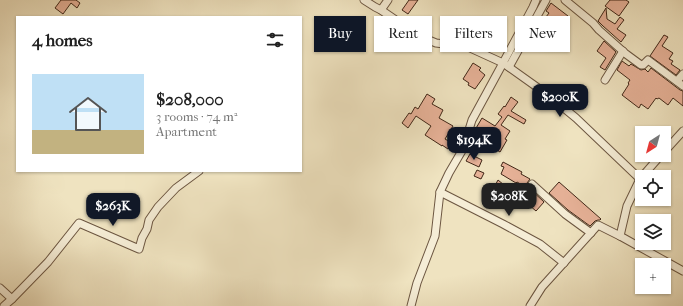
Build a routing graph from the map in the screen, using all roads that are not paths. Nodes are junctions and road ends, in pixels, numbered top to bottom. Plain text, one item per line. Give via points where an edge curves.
1 (364, 0) edge
2 (388, 0) edge
3 (536, 0) edge
4 (546, 0) edge
5 (565, 0) edge
6 (381, 10) junction
7 (623, 51) junction
8 (506, 65) junction
9 (683, 74) edge
10 (605, 80) dead end
11 (680, 83) edge
12 (683, 131) edge
13 (671, 144) edge
14 (655, 162) edge
15 (648, 170) edge
16 (198, 172) edge
17 (635, 174) edge
18 (532, 184) dead end
19 (635, 189) edge
20 (440, 192) junction
21 (591, 233) junction
22 (620, 236) junction
23 (564, 263) junction
24 (683, 271) edge
25 (0, 288) edge
26 (12, 299) junction
27 (4, 306) edge
28 (411, 306) edge
29 (530, 306) edge

1 - 6 street
2 - 6 street
3 - 8 street
4 - 8 street
5 - 7 street
6 - 8 street via 419,36 436,43 468,47
7 - 10 street
7 - 11 street via 641,65 649,60
8 - 17 street via 576,118
8 - 20 street via 472,120 463,149
9 - 11 street
12 - 13 street
14 - 15 street
16 - 26 street via 158,206 149,220 139,249 79,223 48,262
18 - 21 street
19 - 22 street via 627,206
20 - 23 street via 540,244
20 - 28 street via 435,236
21 - 22 street via 598,226
21 - 23 street
22 - 24 street
23 - 29 street via 542,287
25 - 26 street
26 - 27 street

